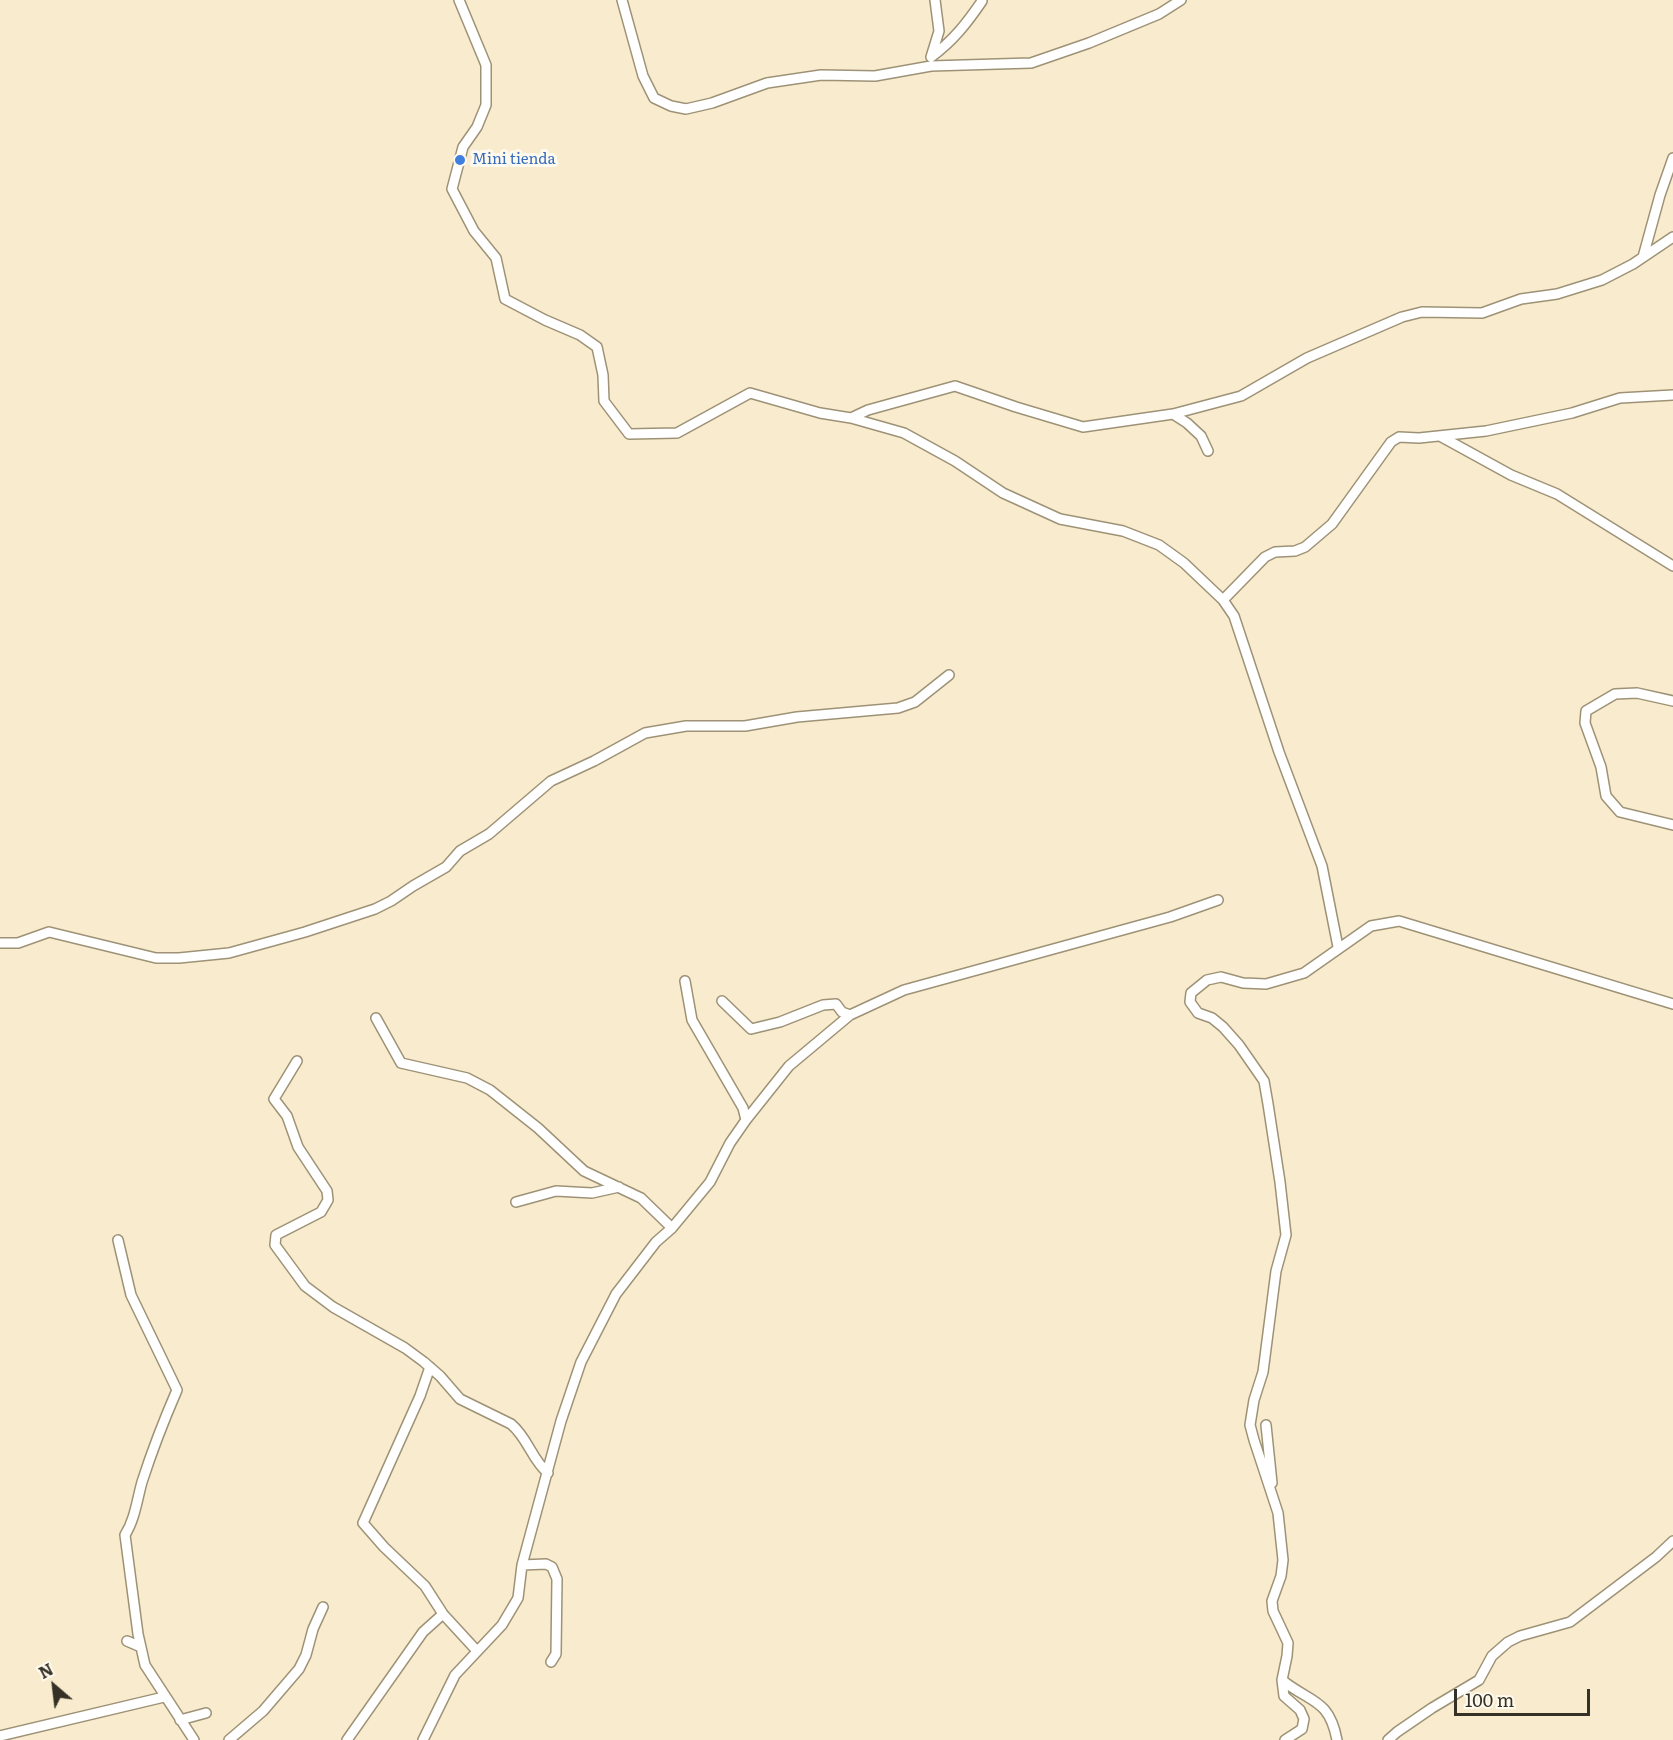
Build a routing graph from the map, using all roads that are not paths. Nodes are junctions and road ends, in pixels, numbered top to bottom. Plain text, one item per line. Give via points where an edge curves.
1 (459, 0) edge
2 (622, 0) edge
3 (935, 0) edge
4 (1182, 0) edge
5 (982, 1) edge
6 (931, 57) junction
7 (927, 67) junction
8 (1673, 158) edge
9 (1673, 237) edge
10 (1643, 257) junction
11 (1673, 395) edge
12 (1173, 414) junction
13 (851, 418) junction
14 (1440, 435) junction
15 (1208, 451) dead end
16 (1673, 566) edge
17 (1223, 600) junction
18 (949, 675) dead end
19 (1673, 701) edge
20 (1673, 825) edge
21 (1218, 900) dead end
22 (0, 943) edge
23 (1338, 947) junction
24 (685, 981) dead end
25 (722, 1000) dead end
26 (1673, 1004) edge
27 (850, 1015) junction
28 (376, 1018) dead end
29 (297, 1061) dead end
30 (746, 1120) junction
31 (619, 1187) junction
32 (516, 1202) dead end
33 (672, 1228) junction
34 (118, 1240) dead end
35 (430, 1367) junction
36 (1266, 1425) dead end
37 (548, 1473) junction
38 (1278, 1512) junction
39 (1673, 1541) edge
40 (522, 1565) junction
41 (323, 1607) dead end
42 (442, 1614) junction
43 (127, 1641) dead end
44 (141, 1647) junction
45 (477, 1651) junction
46 (551, 1662) dead end
47 (1282, 1680) junction
48 (164, 1696) junction
49 (206, 1713) dead end
50 (180, 1720) junction
51 (0, 1736) edge
52 (194, 1740) edge
53 (229, 1740) edge
54 (347, 1740) edge
55 (423, 1740) edge
56 (1285, 1740) edge
57 (1337, 1740) edge
58 (1389, 1740) edge

1 - 13 street via 486,65 486,105 463,147 452,189 474,231 496,258 506,299 597,347 604,401 629,434 677,433 750,393
2 - 7 street via 643,76 654,98 686,109 712,104 767,83 821,75 875,76
3 - 6 street via 939,31
4 - 7 street via 1159,14 1031,63
5 - 6 street via 949,44
6 - 7 street
8 - 10 street
9 - 10 street
10 - 12 street via 1602,280 1557,294 1521,299 1482,313 1422,312 1402,317 1307,358 1241,396
11 - 14 street via 1620,398 1497,429
12 - 13 street via 1083,427 955,386
12 - 15 street via 1201,436
13 - 17 street via 904,433 1003,493 1060,519 1123,531 1159,545
14 - 16 street via 1511,475 1557,494
14 - 17 street via 1399,437 1391,442 1332,524 1305,547 1265,557
17 - 23 street via 1234,616 1322,866
18 - 22 street via 915,702 898,708 645,733 551,781 489,834 460,851 446,867 391,901 305,932 229,953 179,958 156,958 49,932 18,943
19 - 20 street via 1637,693 1615,694 1586,711 1585,723 1601,767 1606,796 1613,806 1620,812
21 - 27 street via 1115,933 904,990
23 - 26 street via 1371,926 1399,921
23 - 38 street via 1304,973 1266,984 1221,977 1207,980 1191,993 1190,1002 1239,1045 1264,1081 1268,1104 1286,1235 1276,1271 1263,1372 1251,1425
24 - 30 street via 692,1020 743,1108
25 - 27 street via 751,1029 823,1005 836,1004
27 - 30 street via 789,1066
28 - 31 street via 401,1063 467,1078 490,1090 584,1171
29 - 35 street via 274,1098 287,1116 298,1147 327,1191 328,1200 321,1212 279,1233 275,1245 305,1286
30 - 33 street via 710,1182
31 - 32 street via 592,1193 556,1191
31 - 33 street via 641,1198
33 - 37 street via 656,1242 616,1294 581,1362
34 - 44 street via 130,1295 177,1390 125,1535
35 - 37 street via 460,1399 517,1429
35 - 42 street via 363,1523 425,1586
36 - 38 street
37 - 40 street
38 - 47 street via 1283,1560 1272,1601 1288,1643
39 - 58 street via 1570,1622 1508,1642 1492,1656 1479,1680
40 - 45 street via 518,1598 502,1625
40 - 46 street via 546,1564 555,1572 556,1654
41 - 53 street via 299,1669 263,1711
42 - 45 street
42 - 54 street via 423,1632
43 - 44 street
44 - 48 street via 146,1665
45 - 55 street via 455,1675
47 - 56 street via 1284,1696 1304,1719 1302,1729
47 - 57 street via 1323,1707 1334,1722
48 - 50 street
48 - 51 street
49 - 50 street
50 - 52 street

